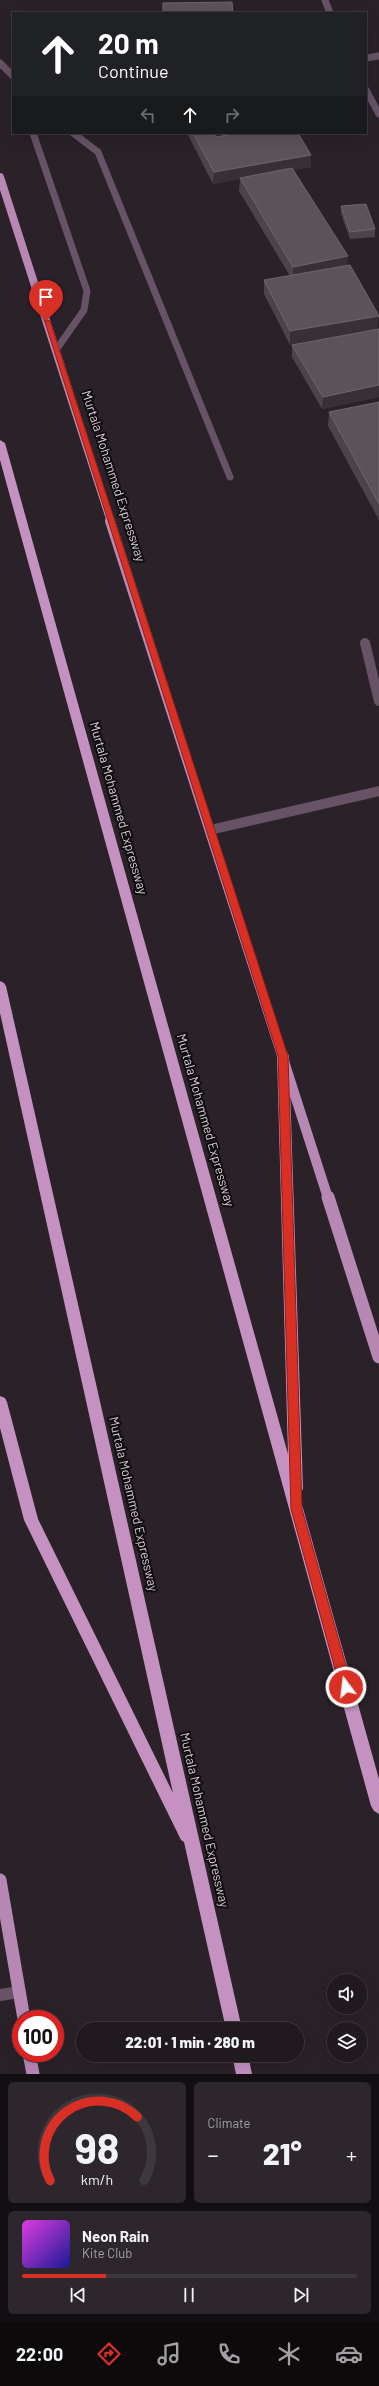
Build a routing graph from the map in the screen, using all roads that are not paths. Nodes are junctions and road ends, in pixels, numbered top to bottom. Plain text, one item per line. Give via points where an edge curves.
1 (326, 0) edge
2 (330, 12) edge
3 (379, 56) edge
4 (367, 58) edge
5 (0, 63) edge
6 (12, 75) edge
7 (367, 92) edge
8 (379, 114) edge
9 (33, 134) edge
10 (74, 134) edge
11 (0, 177) edge
12 (56, 350) junction
13 (0, 443) edge
14 (230, 477) dead end
15 (365, 643) dead end
16 (379, 701) edge
17 (379, 791) edge
18 (210, 830) junction
19 (0, 986) edge
20 (283, 1056) junction
21 (379, 1357) edge
22 (0, 1402) edge
23 (296, 1509) junction
24 (379, 1806) edge
25 (195, 1853) junction
26 (0, 1880) edge
27 (19, 1992) junction
28 (0, 1995) edge
29 (22, 2010) edge
30 (232, 2022) edge
31 (31, 2062) edge
32 (241, 2062) edge
33 (33, 2074) edge
34 (244, 2074) edge

1 - 2 street
3 - 4 street
5 - 6 street
7 - 8 street
9 - 12 street via 87,291 84,310
10 - 14 street via 98,152
11 - 12 highway, Murtala Mohammed Expressway
12 - 18 highway, Murtala Mohammed Expressway
13 - 23 highway, Murtala Mohammed Expressway
15 - 16 street
17 - 18 street
18 - 20 highway, Murtala Mohammed Expressway
19 - 25 highway, Murtala Mohammed Expressway
20 - 21 highway, Murtala Mohammed Expressway
20 - 23 highway
22 - 25 highway via 31,1520
23 - 24 highway, Murtala Mohammed Expressway
25 - 30 highway, Murtala Mohammed Expressway
26 - 27 highway
27 - 28 street
27 - 29 highway
31 - 33 highway
32 - 34 highway

